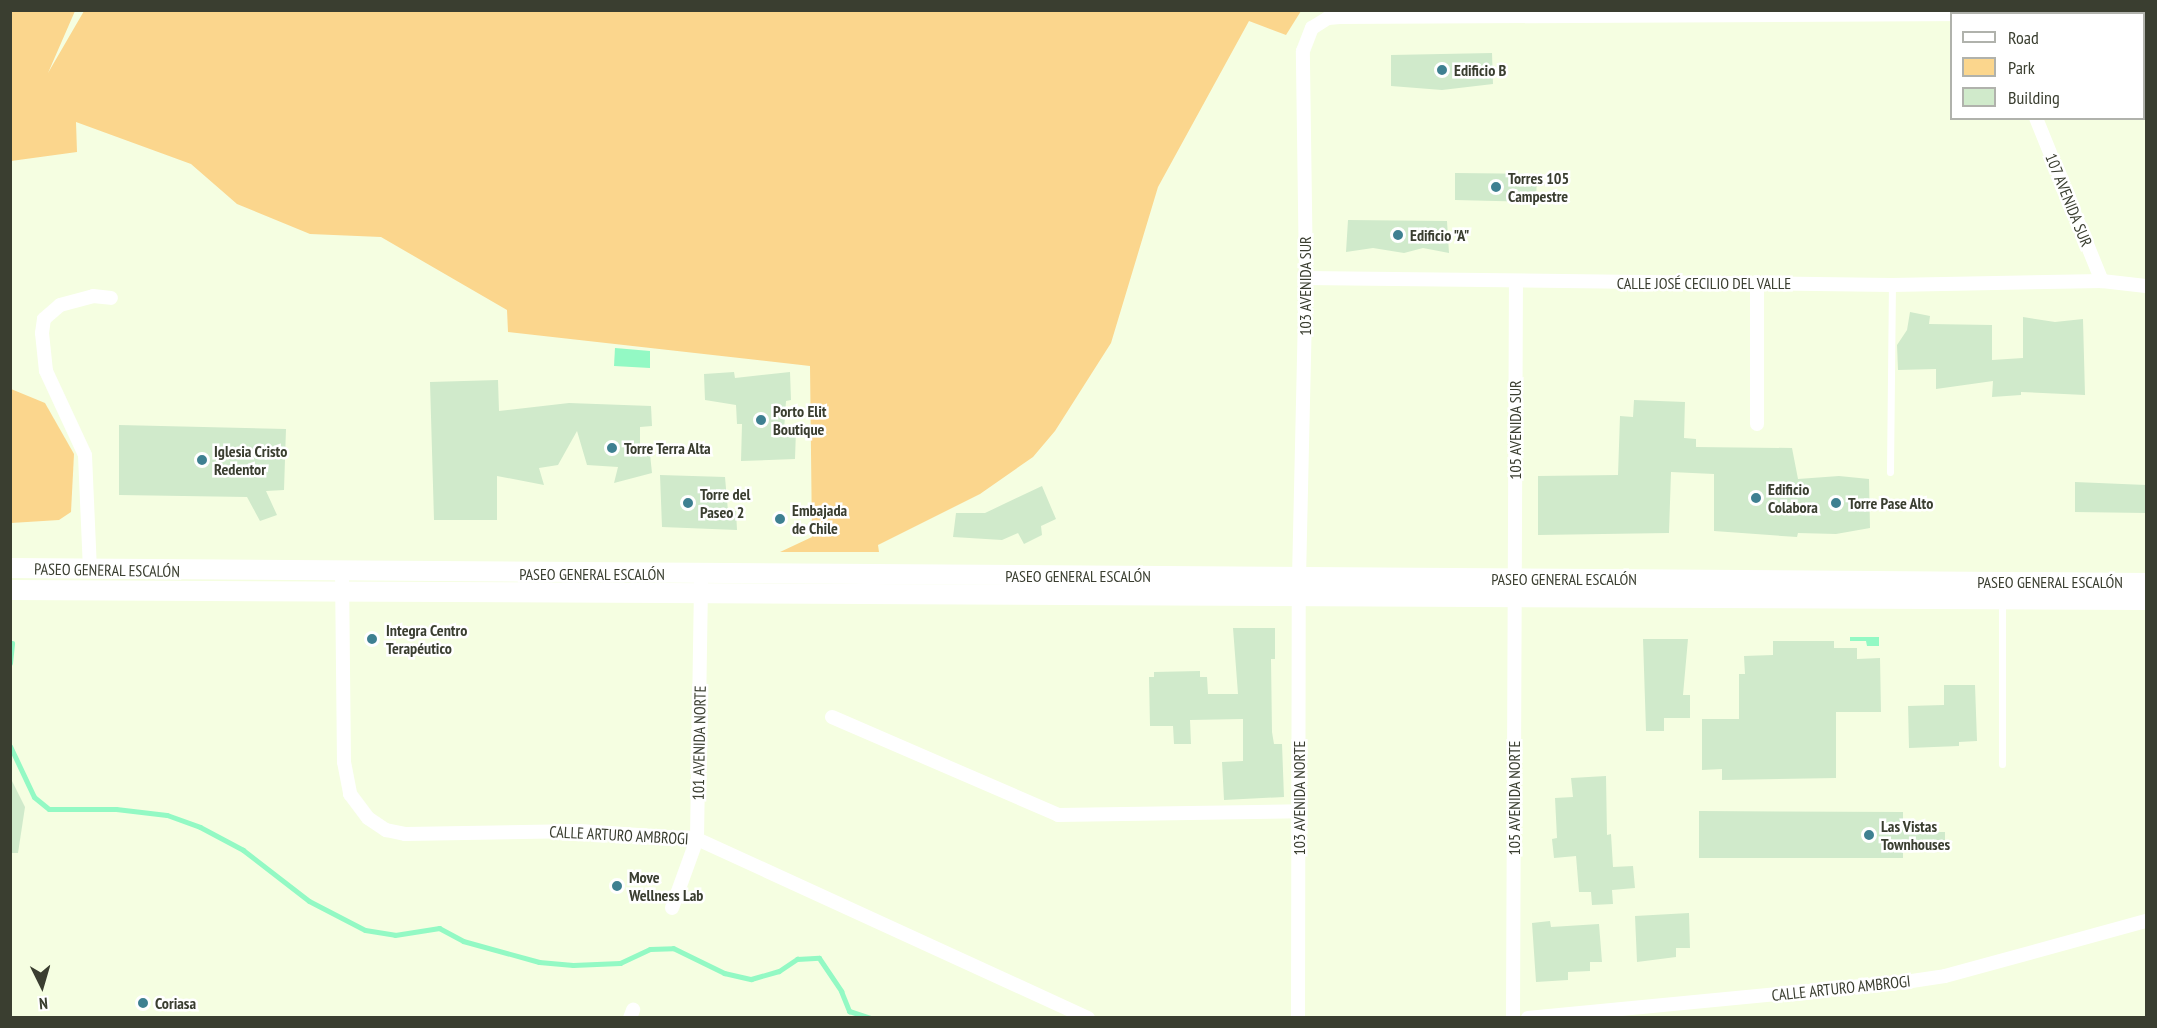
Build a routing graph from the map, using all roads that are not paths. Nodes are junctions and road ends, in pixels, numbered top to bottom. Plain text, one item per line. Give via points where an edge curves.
1 (1822, 11) edge
2 (1950, 14) edge
3 (2037, 120) edge
4 (1306, 278) junction
5 (2102, 281) junction
6 (1516, 282) junction
7 (1757, 282) junction
8 (1892, 285) junction
9 (2146, 286) edge
10 (111, 298) dead end
11 (1757, 424) dead end
12 (1890, 472) dead end
13 (10, 568) edge
14 (90, 570) junction
15 (342, 581) junction
16 (701, 583) junction
17 (2146, 583) edge
18 (1299, 586) junction
19 (1514, 588) junction
20 (10, 590) edge
21 (2002, 590) junction
22 (2146, 600) edge
23 (832, 717) dead end
24 (2002, 764) dead end
25 (1299, 811) junction
26 (697, 839) junction
27 (672, 908) dead end
28 (2146, 921) edge
29 (1088, 1017) edge
30 (1298, 1017) edge
31 (1514, 1017) edge
32 (1528, 1017) edge

1 - 2 street
1 - 4 street, 103 AVENIDA SUR via 1340,17 1316,24 1303,51
3 - 5 street, 107 AVENIDA SUR
4 - 6 street, CALLE JOSÉ CECILIO DEL VALLE
4 - 18 street, 103 AVENIDA SUR
5 - 8 street, CALLE JOSÉ CECILIO DEL VALLE
5 - 9 street, CALLE JOSÉ CECILIO DEL VALLE
6 - 7 street, CALLE JOSÉ CECILIO DEL VALLE
6 - 19 street, 105 AVENIDA SUR
7 - 8 street, CALLE JOSÉ CECILIO DEL VALLE
7 - 11 street
8 - 12 lane
10 - 14 street via 93,296 60,305 44,319 42,333 46,371 85,455
13 - 14 street, PASEO GENERAL ESCALÓN
14 - 15 street, PASEO GENERAL ESCALÓN
15 - 16 street, PASEO GENERAL ESCALÓN
15 - 20 street, PASEO GENERAL ESCALÓN
15 - 26 street, CALLE ARTURO AMBROGI via 344,762 350,794 368,818 386,830 405,834 580,831
16 - 18 street, PASEO GENERAL ESCALÓN
16 - 26 street, 101 AVENIDA NORTE
17 - 21 street, PASEO GENERAL ESCALÓN
18 - 19 street, PASEO GENERAL ESCALÓN
18 - 25 street, 103 AVENIDA NORTE
19 - 21 street, PASEO GENERAL ESCALÓN
19 - 31 street, 105 AVENIDA NORTE
21 - 22 street, PASEO GENERAL ESCALÓN
21 - 24 lane
23 - 25 street via 1058,815
25 - 30 street, 103 AVENIDA NORTE
26 - 27 street, 101 AVENIDA NORTE
26 - 29 street, CALLE ARTURO AMBROGI
28 - 32 street, CALLE ARTURO AMBROGI via 1945,975 1905,982

